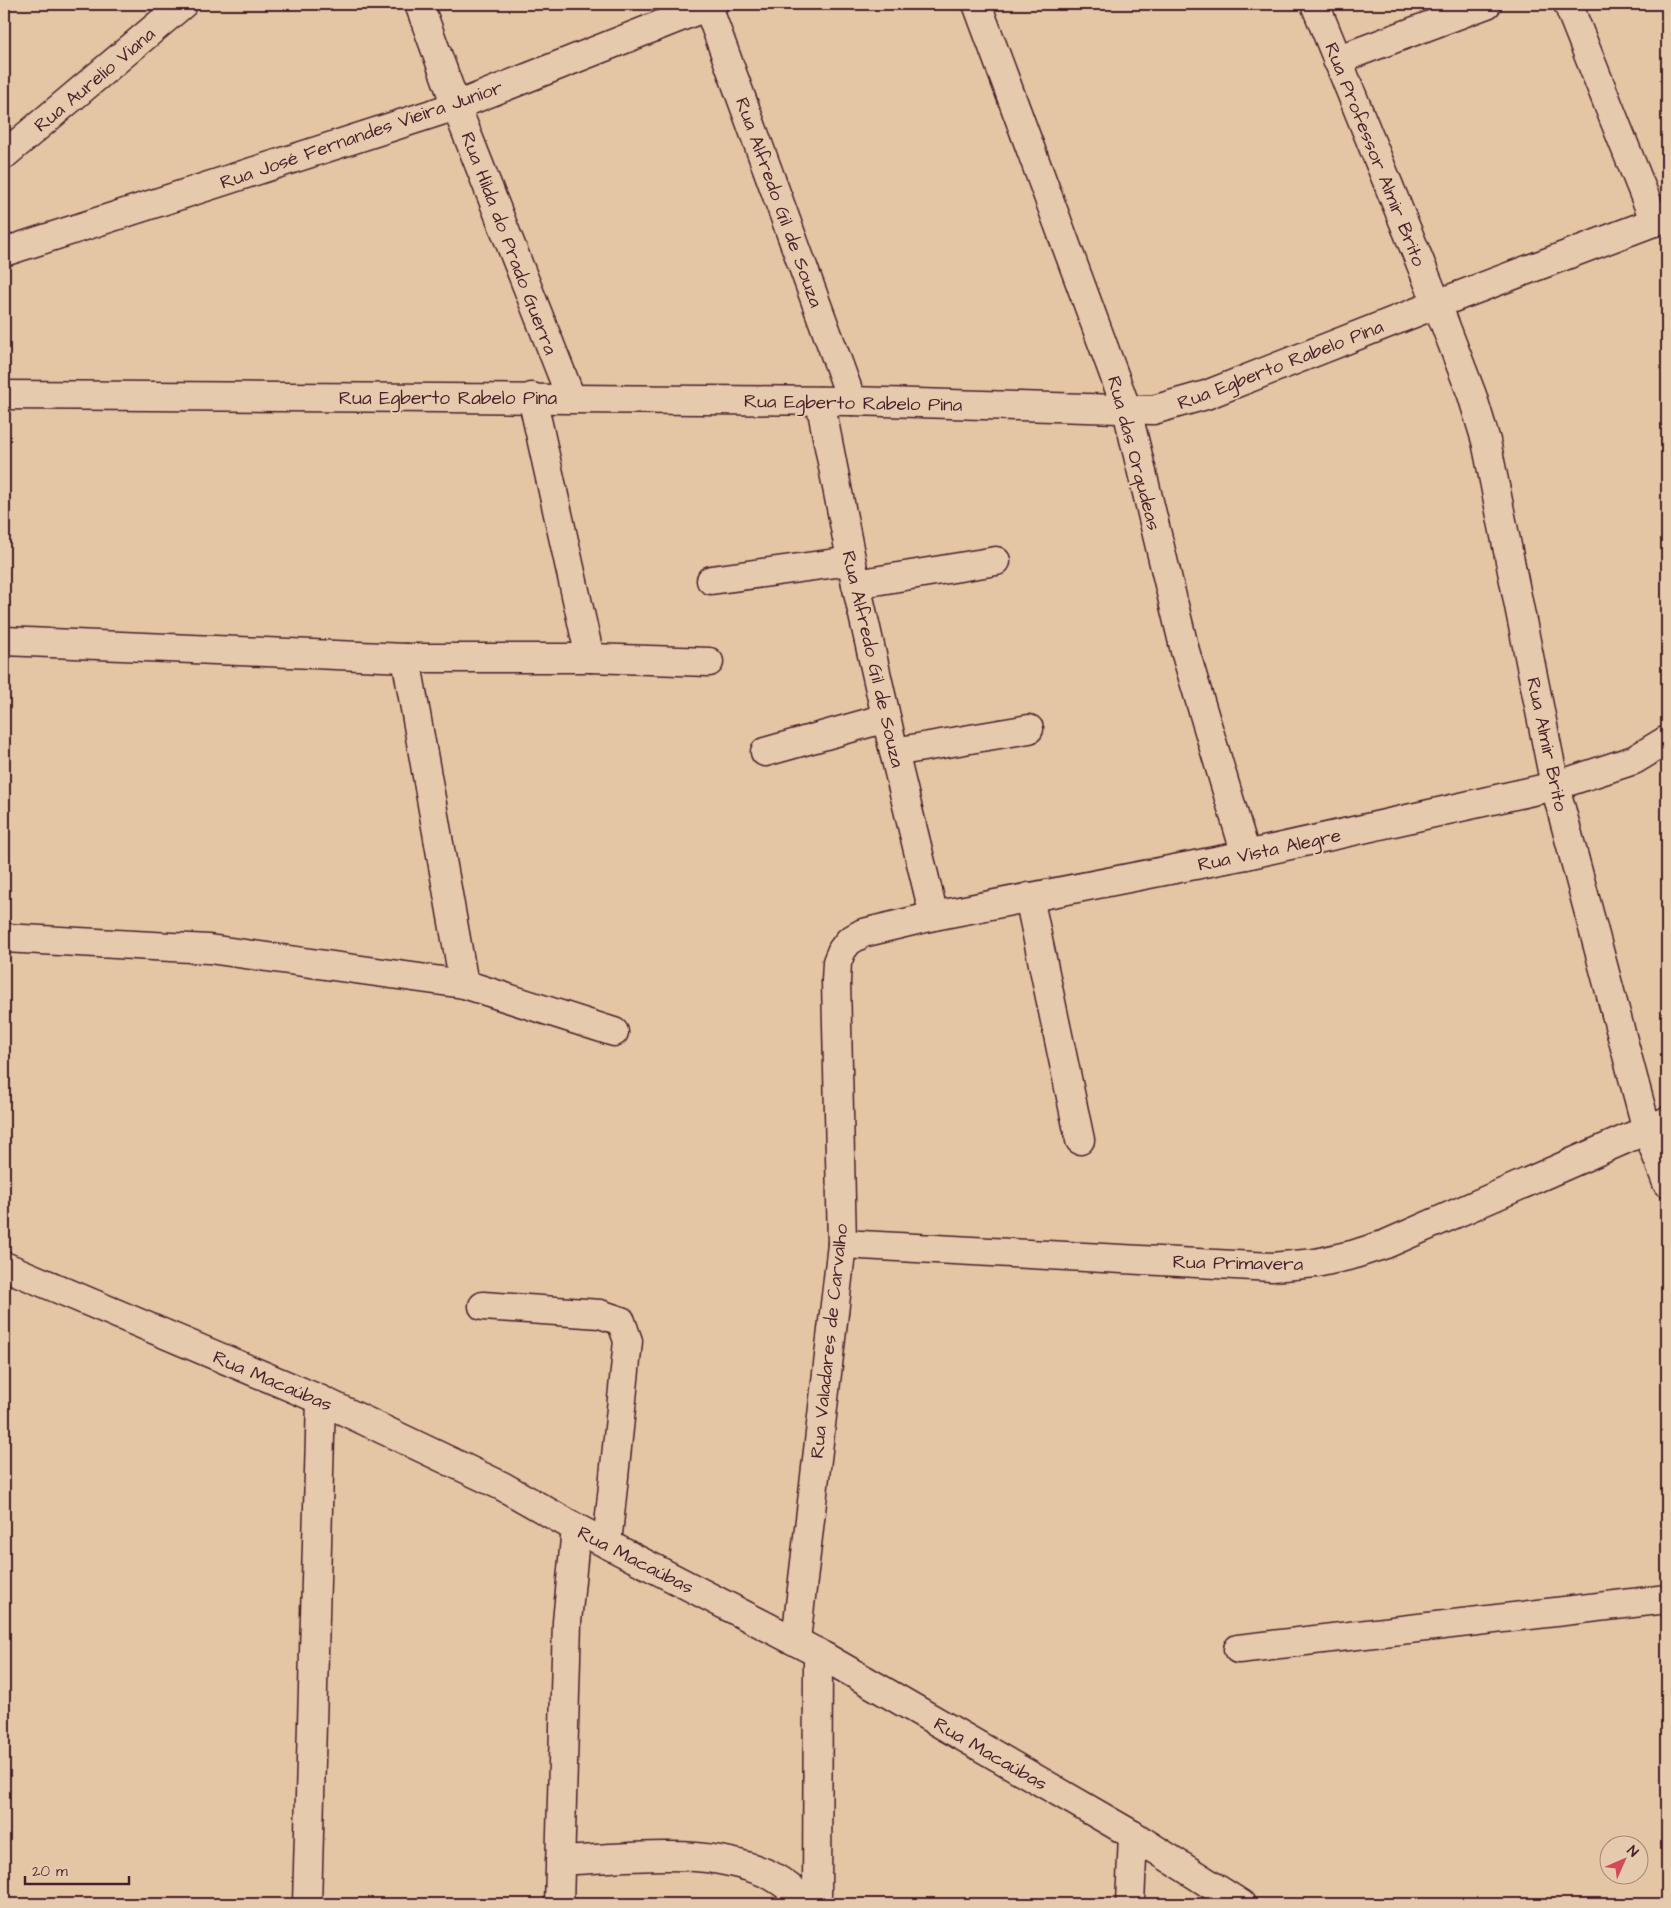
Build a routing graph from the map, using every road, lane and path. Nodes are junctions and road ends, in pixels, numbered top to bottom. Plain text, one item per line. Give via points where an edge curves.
1 (183, 4) edge
2 (419, 4) edge
3 (709, 4) edge
4 (977, 4) edge
5 (1315, 4) edge
6 (1487, 4) edge
7 (1568, 4) edge
8 (1337, 60) junction
9 (456, 106) junction
10 (4, 154) edge
11 (1661, 220) edge
12 (4, 252) edge
13 (1437, 304) junction
14 (4, 395) edge
15 (532, 398) junction
16 (571, 398) junction
17 (820, 401) junction
18 (852, 401) junction
19 (1127, 410) junction
20 (996, 561) dead end
21 (853, 572) junction
22 (711, 580) dead end
23 (4, 641) edge
24 (406, 658) junction
25 (590, 658) junction
26 (709, 662) dead end
27 (886, 718) junction
28 (1029, 729) dead end
29 (1667, 740) edge
30 (765, 752) dead end
31 (894, 752) junction
32 (1555, 786) junction
33 (1246, 855) junction
34 (1029, 897) junction
35 (934, 916) junction
36 (862, 933) joint
37 (4, 938) edge
38 (464, 984) junction
39 (614, 1032) dead end
40 (1657, 1125) edge
41 (1080, 1140) dead end
42 (1667, 1183) edge
43 (842, 1244) junction
44 (4, 1266) edge
45 (483, 1306) dead end
46 (320, 1400) junction
47 (576, 1528) junction
48 (607, 1544) junction
49 (1667, 1599) edge
50 (807, 1647) junction
51 (1238, 1649) dead end
52 (1133, 1835) junction
53 (560, 1861) junction
54 (307, 1904) edge
55 (559, 1904) edge
56 (812, 1904) edge
57 (816, 1904) edge
58 (1130, 1904) edge
59 (1241, 1904) edge

1 - 10 street, Rua Aurelio Viana
2 - 9 street, Rua Hilda do Prado Guerra
3 - 9 street, Rua José Fernandes Vieira Junior
3 - 18 street, Rua Alfredo Gil de Souza
4 - 19 street, Rua das Orqudeas
5 - 8 street, Rua Professor Almir Brito
6 - 8 street
7 - 11 street
8 - 13 street, Rua Professor Almir Brito
9 - 12 street, Rua José Fernandes Vieira Junior
9 - 16 street, Rua Hilda do Prado Guerra
11 - 13 street, Rua Egberto Rabelo Pina
13 - 19 street, Rua Egberto Rabelo Pina via 1206,395 1153,410
13 - 32 street, Rua Almir Brito via 1486,441
14 - 15 street, Rua Egberto Rabelo Pina
15 - 16 street, Rua Egberto Rabelo Pina
15 - 25 street
16 - 17 street, Rua Egberto Rabelo Pina
17 - 18 street, Rua Egberto Rabelo Pina
17 - 21 street, Rua Alfredo Gil de Souza
18 - 19 street, Rua Egberto Rabelo Pina
19 - 33 street, Rua das Orqudeas via 1185,651
20 - 21 street
21 - 22 street
21 - 27 street, Rua Alfredo Gil de Souza
23 - 24 street
24 - 25 street
24 - 38 street
25 - 26 street
27 - 30 street
27 - 31 street, Rua Alfredo Gil de Souza
28 - 31 street
29 - 32 street, Rua Vista Alegre via 1634,760
31 - 35 street, Rua Alfredo Gil de Souza
32 - 33 street, Rua Vista Alegre
32 - 40 street, Rua Almir Brito
33 - 34 street, Rua Vista Alegre
34 - 35 street, Rua Vista Alegre
34 - 41 street
35 - 36 street, Rua Vista Alegre
36 - 43 street, Rua Valadares de Carvalho via 849,941 836,962
37 - 38 street via 209,949
38 - 39 street
40 - 42 street, Rua Almir Brito
40 - 43 street, Rua Primavera via 1386,1244 1316,1263 1272,1267
43 - 50 street, Rua Valadares de Carvalho
44 - 46 street, Rua Macaúbas
45 - 48 street via 600,1314 621,1322 628,1341
46 - 47 street, Rua Macaúbas via 502,1486
46 - 54 street
47 - 48 street, Rua Macaúbas
47 - 53 street via 567,1622
48 - 50 street, Rua Macaúbas
49 - 51 street
50 - 52 street, Rua Macaúbas
50 - 57 street, Rua Valadares de Carvalho
52 - 58 street
52 - 59 street, Rua Macaúbas
53 - 55 street
53 - 56 street via 685,1856 734,1863 769,1874

